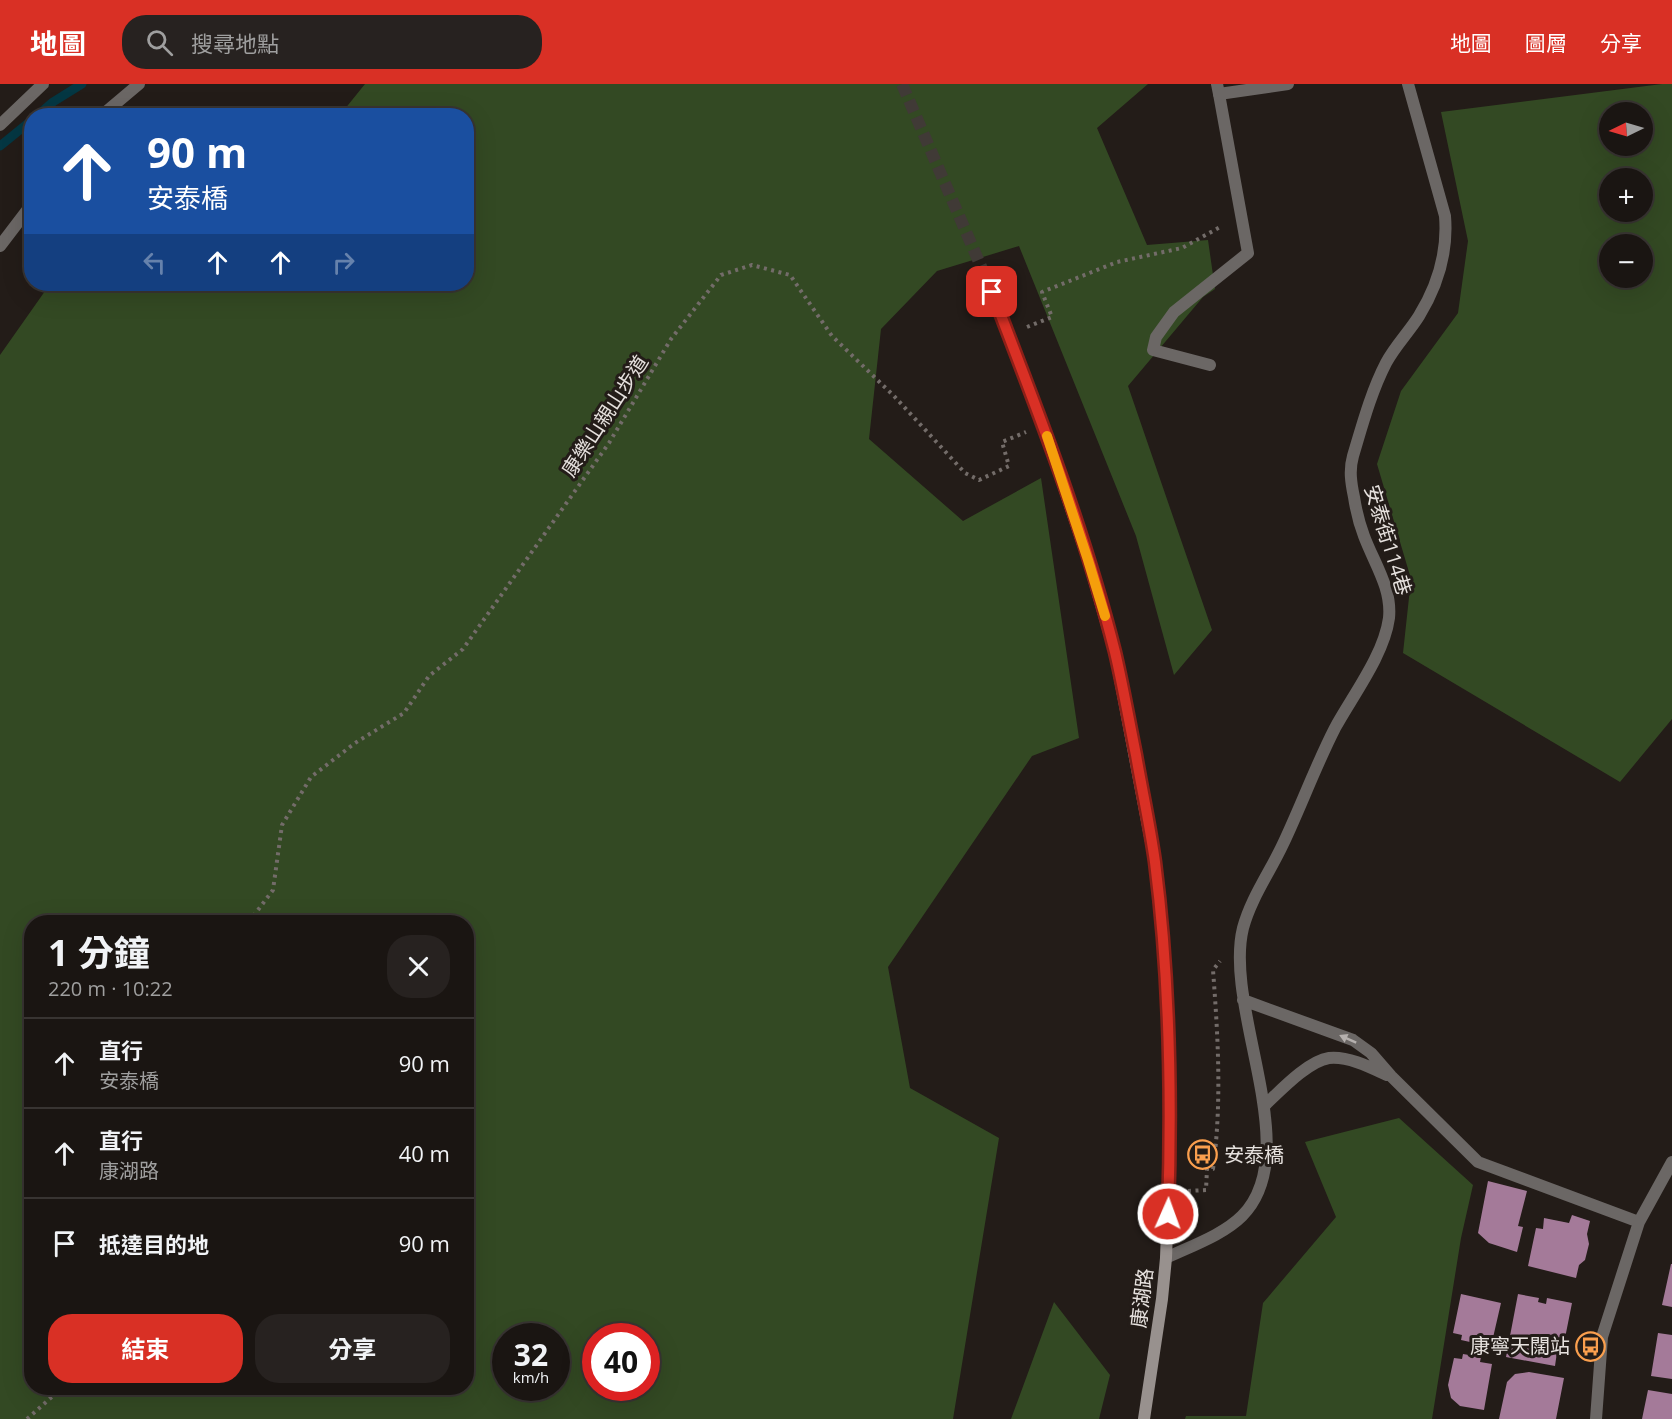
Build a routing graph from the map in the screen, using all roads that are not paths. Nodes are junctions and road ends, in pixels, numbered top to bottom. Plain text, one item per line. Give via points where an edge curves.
1 (43, 84) edge
2 (139, 84) edge
3 (1288, 84) edge
4 (1408, 84) edge
5 (1218, 89) edge
6 (110, 108) edge
7 (0, 125) edge
8 (24, 214) edge
9 (0, 246) edge
10 (992, 292) tunnel mouth
11 (1210, 365) dead end
12 (1243, 1000) junction
13 (1391, 1076) junction
14 (1265, 1105) junction
15 (1672, 1162) edge
16 (1639, 1222) junction
17 (1166, 1258) junction
18 (1144, 1419) edge
19 (1596, 1419) edge

1 - 7 street
2 - 6 street
3 - 5 street
4 - 12 street, 安泰街114巷 via 1445,216 1443,262 1420,314 1378,379 1351,461 1350,480 1364,537 1384,581 1389,619 1383,640 1335,728 1253,901 1239,954
5 - 11 street via 1248,253 1174,312 1156,337 1154,350
8 - 9 street
10 - 17 street, 康湖路 via 1043,425 1088,560 1115,653 1149,823 1166,974 1170,1064
13 -> 12 street via 1353,1040
12 - 14 street, 安泰街114巷
13 - 14 street via 1354,1061 1329,1058 1299,1074
13 - 16 street via 1478,1162
14 - 17 street, 安泰街114巷 via 1263,1180 1255,1201 1224,1230
15 - 16 street
16 - 19 street via 1602,1337
17 - 18 street, 康湖路

